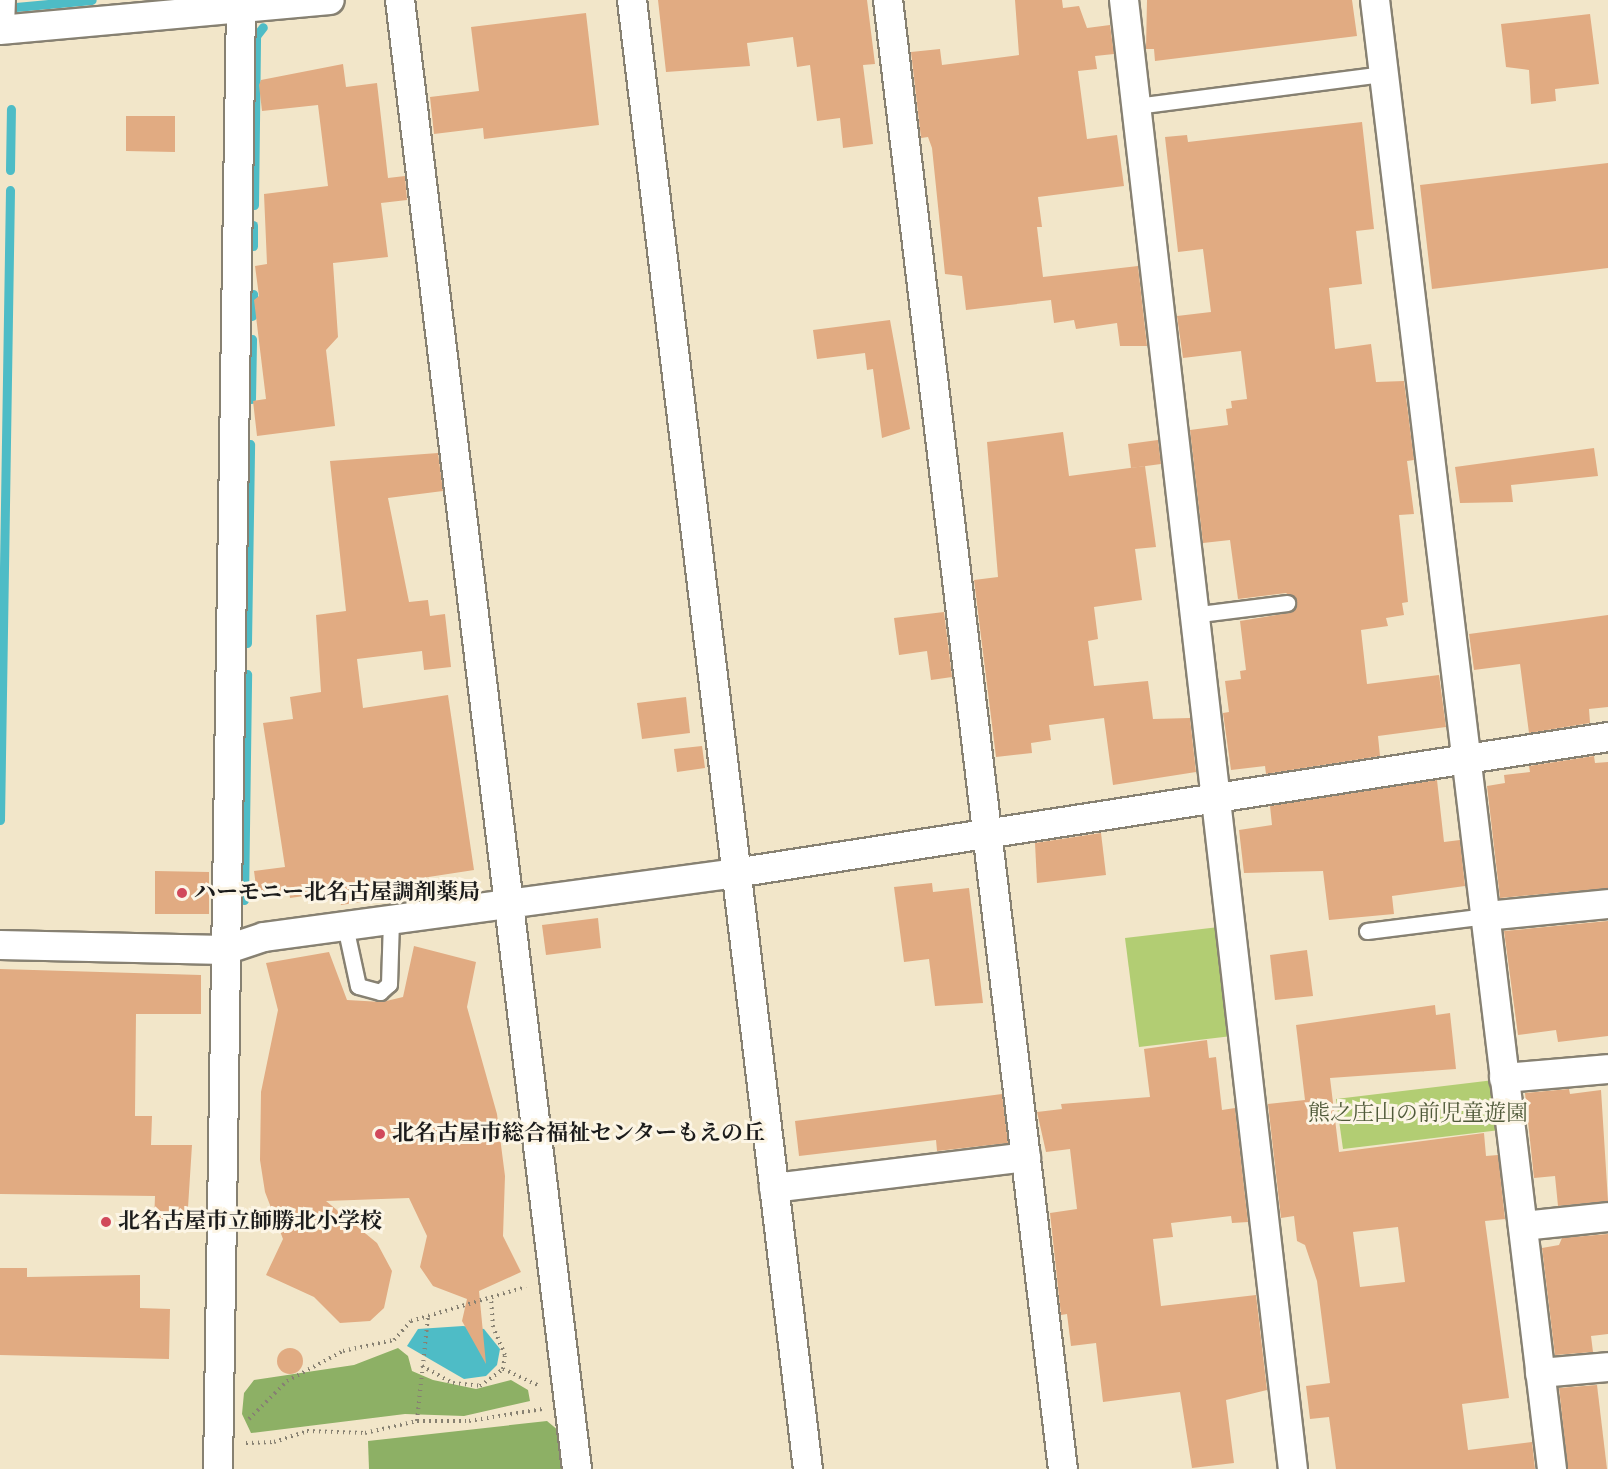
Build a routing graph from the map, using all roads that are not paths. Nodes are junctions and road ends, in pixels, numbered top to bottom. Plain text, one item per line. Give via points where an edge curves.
1 (1, 0) edge
2 (330, 0) edge
3 (400, 0) edge
4 (632, 0) edge
5 (888, 0) edge
6 (1124, 0) edge
7 (1375, 0) edge
8 (241, 4) edge
9 (0, 18) edge
10 (0, 29) edge
11 (1384, 74) junction
12 (1136, 106) junction
13 (1287, 603) dead end
14 (1192, 615) junction
15 (1608, 737) edge
16 (1465, 760) junction
17 (1213, 799) junction
18 (987, 834) junction
19 (735, 873) junction
20 (1608, 904) edge
21 (508, 905) junction
22 (1486, 916) junction
23 (392, 921) junction
24 (345, 926) junction
25 (1367, 931) dead end
26 (0, 945) edge
27 (225, 950) junction
28 (1608, 1069) edge
29 (1504, 1078) junction
30 (1026, 1157) junction
31 (774, 1188) junction
32 (1608, 1217) edge
33 (1523, 1226) junction
34 (1608, 1366) edge
35 (1540, 1373) junction
36 (224, 1450) edge
37 (577, 1469) edge
38 (808, 1469) edge
39 (1063, 1469) edge
40 (1293, 1469) edge
41 (1552, 1469) edge

1 - 9 street
2 - 8 street
3 - 21 street
4 - 19 street
5 - 18 street
6 - 12 street
7 - 11 street
8 - 10 street
8 - 27 street
9 - 10 street
11 - 12 lane
11 - 16 street
12 - 14 street
13 - 14 lane
14 - 17 street
15 - 16 street
16 - 17 street
16 - 22 street
17 - 18 street
17 - 40 street
18 - 19 street
18 - 30 street
19 - 21 street
19 - 31 street
20 - 22 street
21 - 23 street
21 - 37 street
22 - 25 lane
22 - 29 street
23 - 24 street
23 - 24 lane via 389,984 380,992 358,986
24 - 27 street via 264,937
26 - 27 street
27 - 36 street
28 - 29 street
29 - 33 street
30 - 31 street
30 - 39 street
31 - 38 street
32 - 33 street
33 - 35 street
34 - 35 street
35 - 41 street

